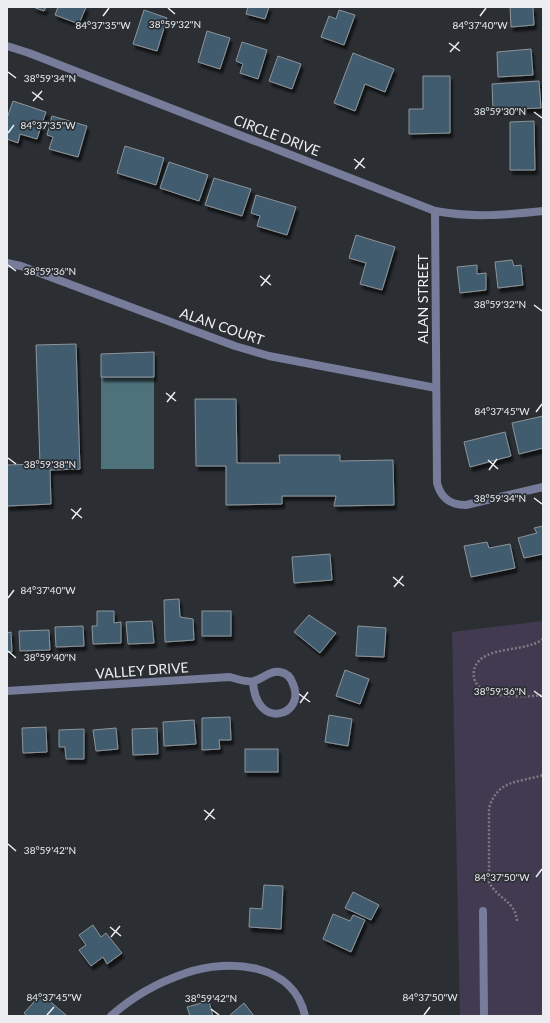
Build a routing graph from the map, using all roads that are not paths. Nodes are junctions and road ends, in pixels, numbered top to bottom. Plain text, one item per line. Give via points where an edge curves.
1 (7, 47) edge
2 (435, 211) junction
3 (543, 211) edge
4 (7, 263) edge
5 (436, 388) junction
6 (543, 488) edge
7 (253, 682) junction
8 (7, 691) edge
9 (483, 911) dead end
10 (112, 1016) edge
11 (305, 1016) edge
12 (484, 1016) edge

1 - 2 street, CIRCLE DRIVE via 36,55
2 - 3 street, CIRCLE DRIVE via 461,216
2 - 5 street, ALAN STREET
4 - 5 street, ALAN COURT via 269,356
5 - 6 street, ALAN STREET via 437,483 440,492 448,501 466,505
7 - 7 street via 258,704 267,711 277,714 289,709 296,701 297,691 291,677 280,672
7 - 8 street, VALLEY DRIVE via 230,677
9 - 12 street
10 - 11 street via 137,996 159,984 206,968 234,966 261,969 282,979 298,997

